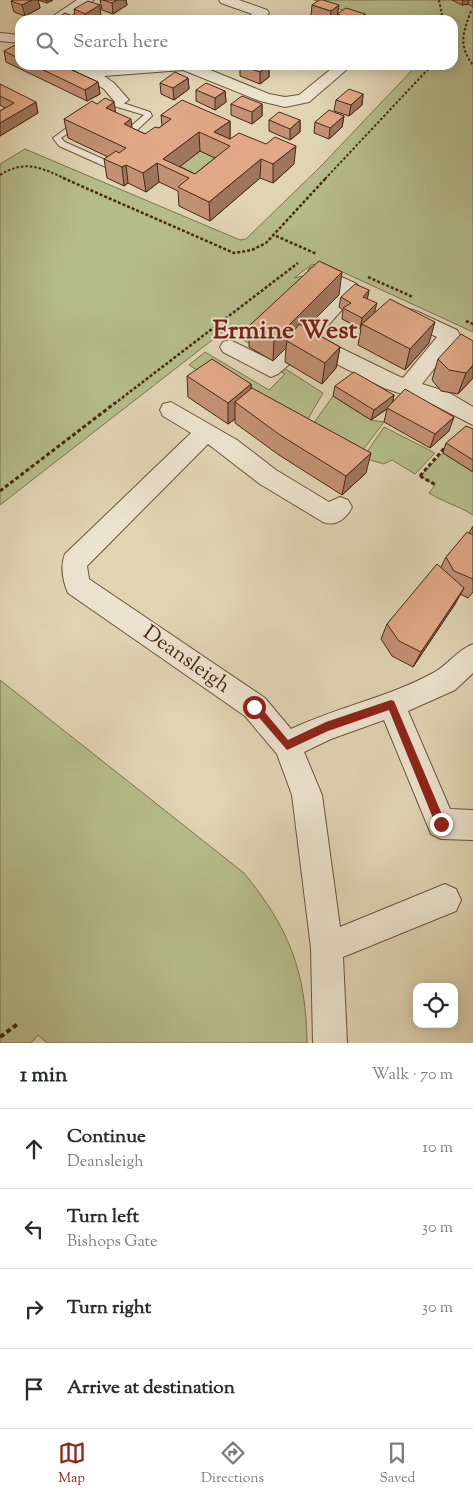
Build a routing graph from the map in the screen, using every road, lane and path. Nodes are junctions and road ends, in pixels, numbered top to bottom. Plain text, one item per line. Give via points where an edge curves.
1 (87, 0) edge
2 (226, 0) edge
3 (439, 0) edge
4 (472, 11) dead end
5 (62, 15) edge
6 (258, 15) edge
7 (442, 15) edge
8 (0, 37) edge
9 (15, 39) edge
10 (473, 65) edge
11 (84, 70) edge
12 (126, 70) edge
13 (197, 70) edge
14 (340, 70) edge
15 (427, 70) edge
16 (90, 73) junction
17 (119, 102) junction
18 (109, 112) edge
19 (88, 119) edge
20 (134, 128) edge
21 (109, 165) edge
22 (0, 175) edge
23 (276, 236) junction
24 (313, 252) junction
25 (319, 264) joint
26 (366, 276) dead end
27 (414, 308) joint
28 (464, 320) dead end
29 (473, 324) edge
30 (305, 339) junction
31 (230, 347) dead end
32 (407, 388) junction
33 (171, 410) dead end
34 (473, 417) edge
35 (206, 432) junction
36 (436, 486) dead end
37 (0, 492) edge
38 (332, 514) dead end
39 (473, 656) edge
40 (391, 704) junction
41 (287, 746) junction
42 (473, 825) edge
43 (445, 900) dead end
44 (327, 948) junction
45 (19, 1023) dead end
46 (0, 1037) edge
47 (330, 1043) edge

1 - 5 street
2 - 6 street
3 - 7 path
4 - 10 path via 460,38 465,55
8 - 9 street
11 - 16 street
12 - 16 street
13 - 14 street via 265,98 285,102 304,99
15 - 23 path via 288,218
16 - 17 street via 110,86
17 - 18 lane
17 - 20 lane via 147,114
19 - 21 lane via 57,138 62,144
22 - 23 path via 11,168 36,166 234,253 259,249
23 - 24 path
24 - 25 path
24 - 37 path
25 - 30 street via 350,289
26 - 27 path
27 - 32 street via 450,335
28 - 29 path
30 - 31 street via 271,369
30 - 32 street
32 - 34 street via 440,398
33 - 35 street
34 - 36 path via 420,476 415,473
35 - 38 street via 268,478
35 - 41 street, Deansleigh via 74,562 77,585 254,707
39 - 40 street via 445,681
40 - 41 street via 326,727
40 - 42 street via 441,824
41 - 44 street, Deansleigh via 307,796
43 - 44 street
44 - 47 street, Deansleigh
45 - 46 path

